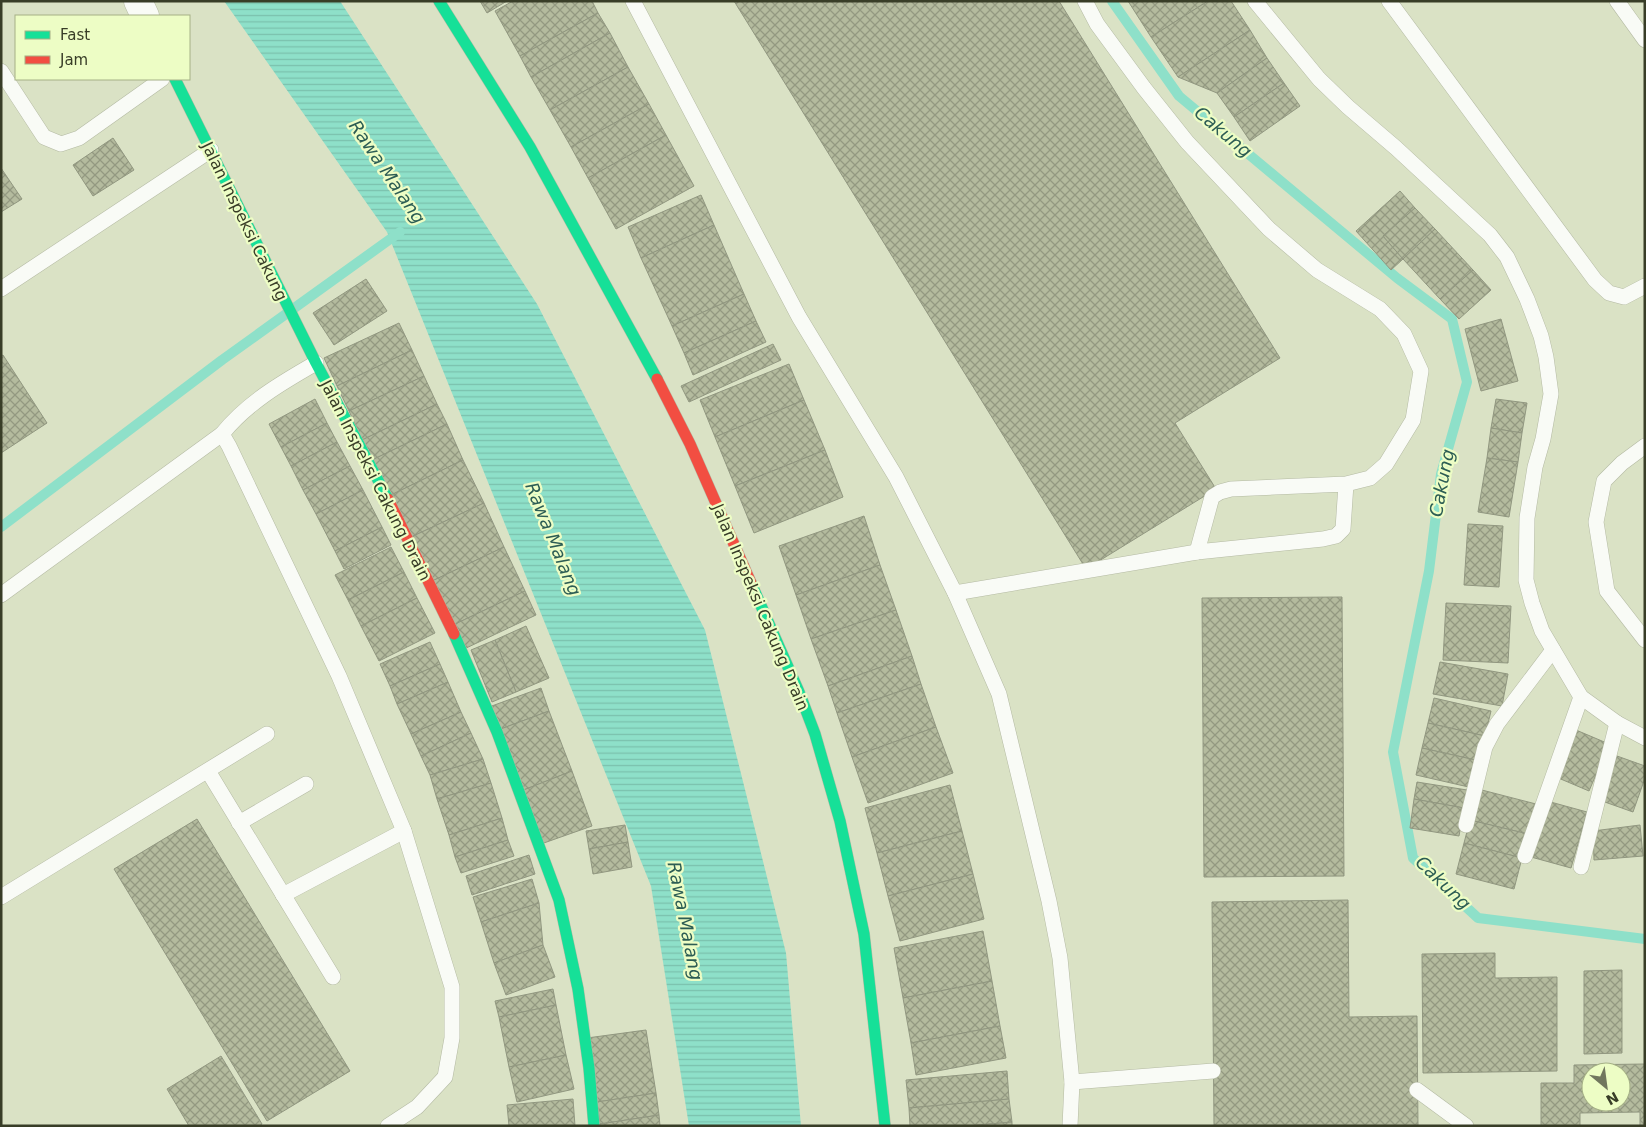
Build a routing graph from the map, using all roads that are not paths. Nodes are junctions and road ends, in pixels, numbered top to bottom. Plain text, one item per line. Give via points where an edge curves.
1 (138, 1) edge
2 (439, 1) edge
3 (633, 1) edge
4 (1085, 1) edge
5 (1255, 1) edge
6 (1389, 1) edge
7 (1617, 1) edge
8 (145, 15) edge
9 (1645, 40) edge
10 (1, 71) edge
11 (161, 80) edge
12 (176, 80) edge
13 (212, 150) junction
14 (1645, 286) edge
15 (1, 289) edge
16 (316, 363) junction
17 (222, 434) junction
18 (1645, 446) edge
19 (1346, 484) junction
20 (1197, 552) junction
21 (955, 593) junction
22 (1, 595) edge
23 (1645, 640) edge
24 (1553, 650) junction
25 (1581, 696) junction
26 (1616, 724) junction
27 (267, 734) dead end
28 (1645, 738) edge
29 (208, 771) junction
30 (306, 784) dead end
31 (239, 822) junction
32 (1466, 824) dead end
33 (404, 831) junction
34 (1525, 856) dead end
35 (1581, 867) dead end
36 (283, 895) junction
37 (1, 897) edge
38 (333, 977) dead end
39 (1214, 1071) dead end
40 (1072, 1082) junction
41 (1417, 1090) dead end
42 (388, 1126) edge
43 (594, 1126) edge
44 (886, 1126) edge
45 (1070, 1126) edge
46 (1466, 1126) edge

1 - 8 street
2 - 44 street, Jalan Inspeksi Cakung Drain via 530,147 661,386 799,692 838,813 853,878 864,934
3 - 21 lane via 799,318 896,477
4 - 19 lane via 1103,32 1187,142 1269,229 1317,270 1380,309 1404,334 1421,371 1413,420 1386,464 1370,478
5 - 24 lane via 1319,79 1490,235 1507,258 1527,299 1546,357 1551,394 1527,518 1526,580 1542,631
6 - 14 lane via 1594,280 1609,293 1624,297
7 - 9 lane
10 - 11 lane via 44,137 61,144 79,138
12 - 13 street, Jalan Inspeksi Cakung
13 - 15 lane
13 - 16 street, Jalan Inspeksi Cakung
16 - 17 lane, Jalan Inspeksi Cakung Drain via 259,398
16 - 43 street, Jalan Inspeksi Cakung Drain via 389,500 464,656 497,732 548,869 559,900 571,954 589,1068
17 - 22 lane, Jalan Inspeksi Cakung Drain
17 - 33 lane via 339,676
18 - 23 lane via 1604,481 1596,522 1607,591
19 - 20 lane via 1220,492 1212,497
19 - 20 lane via 1343,529 1336,536
20 - 21 lane
21 - 40 lane via 1000,694 1050,901 1060,958
24 - 25 lane
24 - 32 lane via 1497,724 1485,747
25 - 26 lane
25 - 34 lane
26 - 28 lane
26 - 35 lane
27 - 29 lane
29 - 31 lane
29 - 37 lane
30 - 31 lane
31 - 36 lane
33 - 36 lane
33 - 42 lane via 452,987 452,1038 445,1077 417,1107
36 - 38 lane
39 - 40 lane
40 - 45 lane
41 - 46 lane

